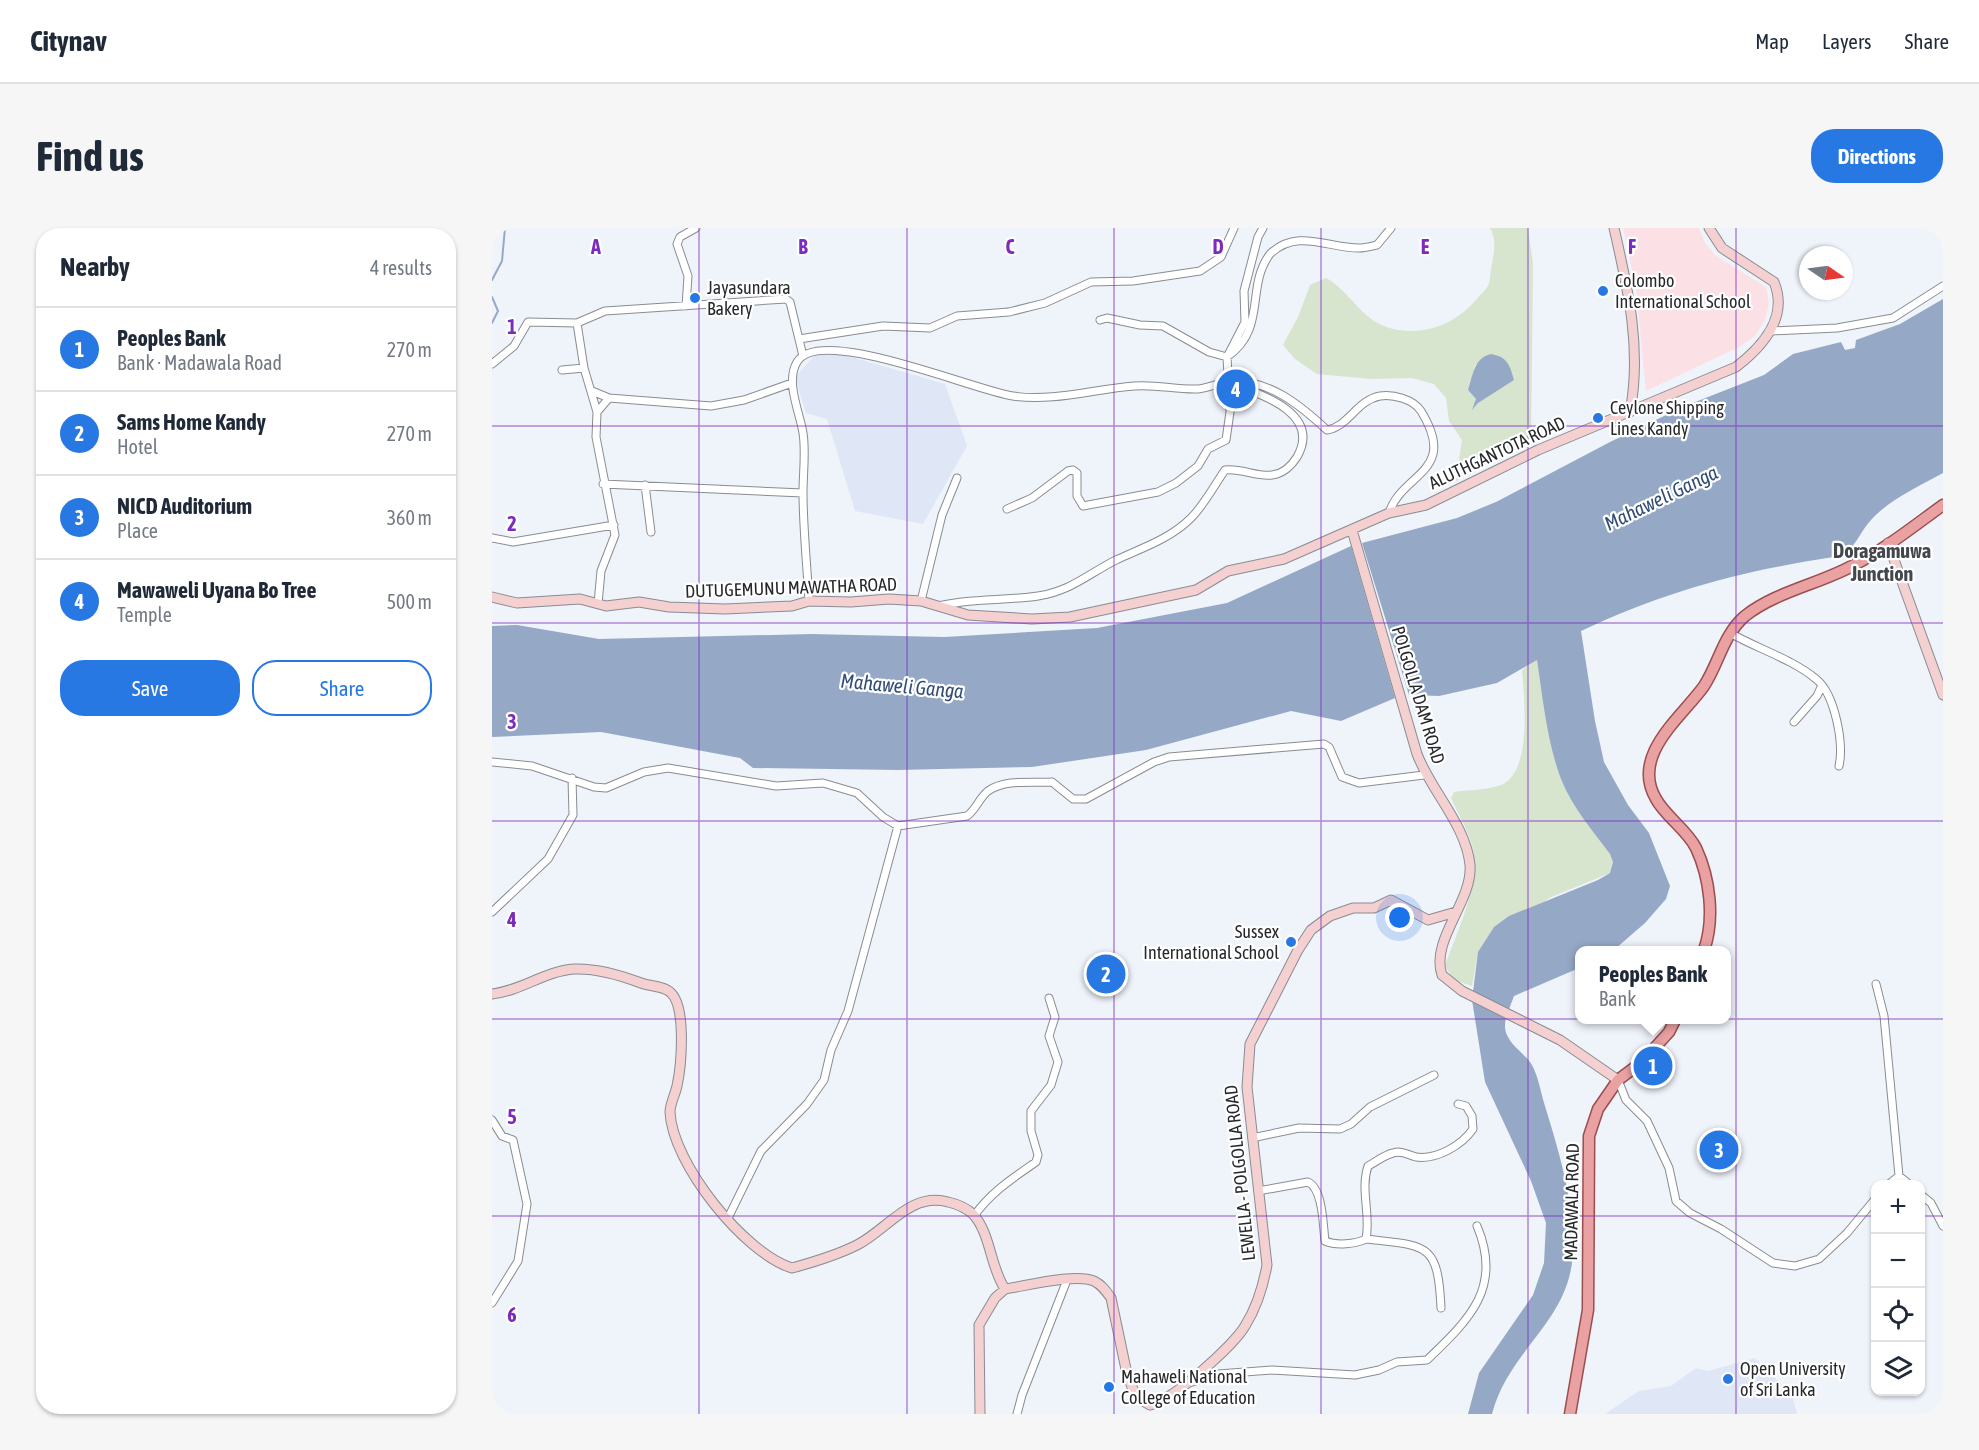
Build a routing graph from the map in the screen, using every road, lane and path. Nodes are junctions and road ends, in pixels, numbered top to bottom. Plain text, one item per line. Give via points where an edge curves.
1 (696, 228) edge
2 (1234, 228) edge
3 (1263, 228) edge
4 (1391, 228) edge
5 (1614, 228) edge
6 (1709, 228) edge
7 (1943, 286) edge
8 (686, 306) junction
9 (1100, 320) dead end
10 (577, 323) junction
11 (1771, 330) junction
12 (799, 339) junction
13 (803, 356) junction
14 (1227, 357) junction
15 (492, 364) edge
16 (584, 368) junction
17 (562, 370) dead end
18 (1227, 382) junction
19 (792, 383) junction
20 (592, 391) junction
21 (609, 398) junction
22 (597, 412) junction
23 (1630, 412) junction
24 (957, 478) dead end
25 (603, 484) junction
26 (645, 485) junction
27 (803, 493) junction
28 (1943, 505) edge
29 (1007, 509) dead end
30 (1389, 513) junction
31 (614, 525) junction
32 (1352, 530) junction
33 (651, 532) dead end
34 (492, 538) edge
35 (1888, 543) junction
36 (1196, 590) joint
37 (492, 597) edge
38 (809, 601) junction
39 (921, 601) junction
40 (598, 604) junction
41 (937, 607) junction
42 (1730, 633) junction
43 (1822, 685) junction
44 (1943, 694) edge
45 (1794, 722) dead end
46 (492, 762) edge
47 (1839, 766) dead end
48 (1424, 775) junction
49 (572, 778) junction
50 (898, 826) junction
51 (492, 912) edge
52 (1456, 912) junction
53 (1705, 946) edge
54 (1876, 984) dead end
55 (492, 994) edge
56 (1049, 998) dead end
57 (1673, 1024) edge
58 (1434, 1075) dead end
59 (1618, 1080) junction
60 (1458, 1104) dead end
61 (492, 1120) edge
62 (1252, 1138) junction
63 (1899, 1176) junction
64 (1895, 1180) edge
65 (1903, 1180) edge
66 (1258, 1191) junction
67 (1925, 1198) edge
68 (1871, 1203) edge
69 (975, 1216) junction
70 (728, 1218) junction
71 (1477, 1226) dead end
72 (1943, 1226) edge
73 (1366, 1239) junction
74 (1067, 1280) junction
75 (1005, 1289) junction
76 (492, 1303) edge
77 (1441, 1308) dead end
78 (1187, 1384) junction
79 (980, 1414) edge
80 (1017, 1414) edge
81 (1570, 1414) edge

1 - 8 street via 680,237 677,244 688,276
2 - 12 street via 1221,257 1200,272 1091,282 1045,303 1008,312 957,316 930,328 883,326
3 - 14 street via 1244,291 1245,322
4 - 14 street via 1377,245 1360,248 1302,235 1285,241 1270,254 1258,284 1248,336
5 - 23 street via 1634,336 1636,373
6 - 11 street, ALUTHGANTOTA ROAD via 1722,248 1774,282 1778,303
7 - 11 street via 1893,318 1837,328
8 - 10 street via 605,311
8 - 12 street via 786,299
9 - 14 street via 1164,326 1209,352
10 - 15 street via 528,322 514,346
10 - 16 street
11 - 23 street, ALUTHGANTOTA ROAD via 1760,348 1736,367
12 - 13 street
13 - 18 street via 820,349 844,350 946,375 1010,396 1035,399 1135,386 1196,389
13 - 19 street via 796,363
14 - 18 street
16 - 17 street
16 - 20 street
18 - 29 street via 1230,412 1226,440 1208,449 1198,466 1176,483 1138,497 1083,506 1077,496 1077,473 1068,471 1032,498
18 - 30 street via 1271,390 1295,400 1327,430 1337,429 1359,407 1378,396 1399,397 1418,407 1431,428 1429,468 1396,499
18 - 41 street via 1284,405 1302,425 1302,448 1292,466 1272,475 1226,470 1183,525 1145,549 1062,590
19 - 21 street via 744,400 711,406
19 - 27 street via 804,436
20 - 21 street
20 - 22 street
21 - 22 street
22 - 25 street via 596,437
23 - 30 street, ALUTHGANTOTA ROAD via 1538,450 1426,505
24 - 39 street via 942,515
25 - 26 street
25 - 31 street
26 - 27 street
26 - 33 street
27 - 38 street
28 - 35 main road
30 - 32 street, ALUTHGANTOTA ROAD
31 - 34 street via 513,542
31 - 40 street via 615,535 601,571
32 - 36 street, ALUTHGANTOTA ROAD via 1284,559 1228,571
32 - 48 street, POLGOLLA DAM ROAD
35 - 42 main road via 1853,566 1764,605 1745,616
35 - 44 street
36 - 41 street, DUTUGEMUNU MAWATHA ROAD via 1070,616 1032,619 968,615
37 - 40 street, DUTUGEMUNU MAWATHA ROAD via 516,603 580,599
38 - 39 street, DUTUGEMUNU MAWATHA ROAD
38 - 40 street, DUTUGEMUNU MAWATHA ROAD via 792,606 725,609 639,602
39 - 41 street, DUTUGEMUNU MAWATHA ROAD
42 - 43 street via 1804,671
42 - 53 main road via 1703,686 1662,733 1650,775 1652,793 1662,811 1695,847 1709,892 1710,926
43 - 45 street
43 - 47 street via 1840,727
46 - 49 street via 532,766
48 - 50 street via 1359,783 1342,777 1324,744 1187,754 1154,762 1086,799 1073,799 1052,782 1007,784 985,793 967,816
48 - 52 street, POLGOLLA DAM ROAD via 1453,820 1470,865
49 - 50 street via 606,788 644,772 668,768 776,786 823,783 857,793
49 - 51 street via 573,815 548,859
50 - 70 street via 848,1011 831,1050 824,1080 807,1104 761,1151
52 - 59 street, POLGOLLA DAM ROAD via 1442,951 1442,975 1456,988 1560,1040
52 - 62 street, LEWELLA - POLGOLLA ROAD via 1428,920 1391,900 1374,908 1353,908 1330,916 1311,930 1250,1044 1247,1087
54 - 63 street via 1884,1016
55 - 70 street via 550,973 575,969 613,973 668,990 675,997 680,1015 681,1039 677,1089 670,1110 673,1136 707,1196
56 - 69 street via 1055,1017 1049,1036 1058,1062 1051,1085 1031,1111 1036,1162 1003,1185
57 - 59 main road, MADAWALA ROAD via 1642,1062
58 - 62 street via 1370,1107 1352,1124 1340,1129 1299,1128
59 - 68 street via 1626,1100 1647,1121 1669,1168 1676,1202 1773,1263 1795,1266 1819,1259 1848,1233
59 - 81 main road, MADAWALA ROAD via 1598,1109 1589,1136 1588,1310
60 - 73 street via 1466,1106 1473,1129 1459,1143 1436,1156 1394,1152 1368,1166 1364,1178 1369,1227
61 - 76 street via 502,1136 513,1140 527,1204 518,1261
62 - 66 street, LEWELLA - POLGOLLA ROAD
63 - 64 street
63 - 65 street
66 - 73 street via 1308,1182 1317,1192 1326,1241 1332,1244
66 - 78 street, LEWELLA - POLGOLLA ROAD via 1267,1265 1255,1308 1244,1329
67 - 72 street
69 - 70 street via 945,1201 918,1202 857,1245 792,1268 763,1250
69 - 75 street via 996,1276
71 - 78 street via 1487,1250 1483,1289 1474,1308 1427,1360 1397,1362 1355,1375 1272,1370 1218,1374
73 - 77 street via 1408,1244 1427,1252 1439,1274
74 - 75 street, LEWELLA - POLGOLLA ROAD
74 - 78 street, LEWELLA - POLGOLLA ROAD via 1092,1280 1111,1298 1127,1374 1136,1397 1150,1405 1159,1404
74 - 80 street
75 - 79 street via 979,1325

